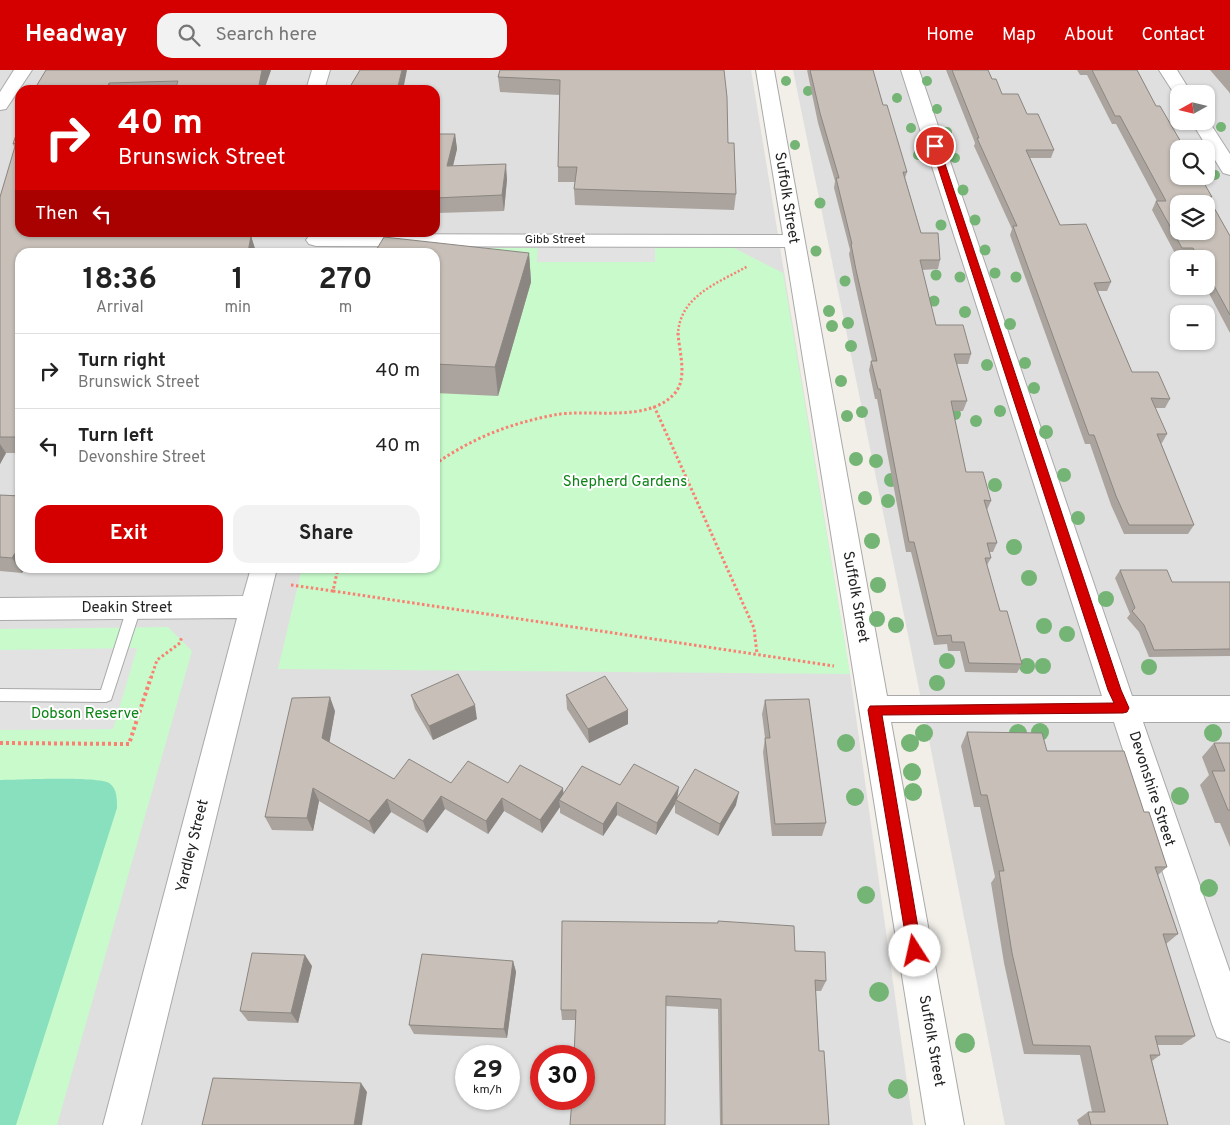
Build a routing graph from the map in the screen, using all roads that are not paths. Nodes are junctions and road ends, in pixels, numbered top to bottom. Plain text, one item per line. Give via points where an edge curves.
1 (23, 70) edge
2 (321, 70) edge
3 (765, 70) edge
4 (910, 70) edge
5 (1168, 70) edge
6 (316, 85) edge
7 (1177, 85) edge
8 (0, 105) edge
9 (1206, 130) edge
10 (1230, 169) edge
11 (793, 241) junction
12 (316, 242) edge
13 (260, 585) edge
14 (134, 608) junction
15 (0, 609) edge
16 (0, 695) edge
17 (1123, 708) junction
18 (1230, 709) edge
19 (875, 710) junction
20 (1230, 1024) edge
21 (122, 1125) edge
22 (945, 1125) edge

1 - 8 street
2 - 6 street
3 - 11 street, Suffolk Street
4 - 17 street, Devonshire Street via 1114,690
5 - 7 street
9 - 10 street
11 - 12 street, Gibb Street
11 - 19 street, Suffolk Street
13 - 14 street, Deakin Street
13 - 21 street, Yardley Street
14 - 15 street, Deakin Street
14 - 16 lane via 106,696
17 - 18 street
17 - 19 street
17 - 20 street, Devonshire Street
19 - 22 street, Suffolk Street

